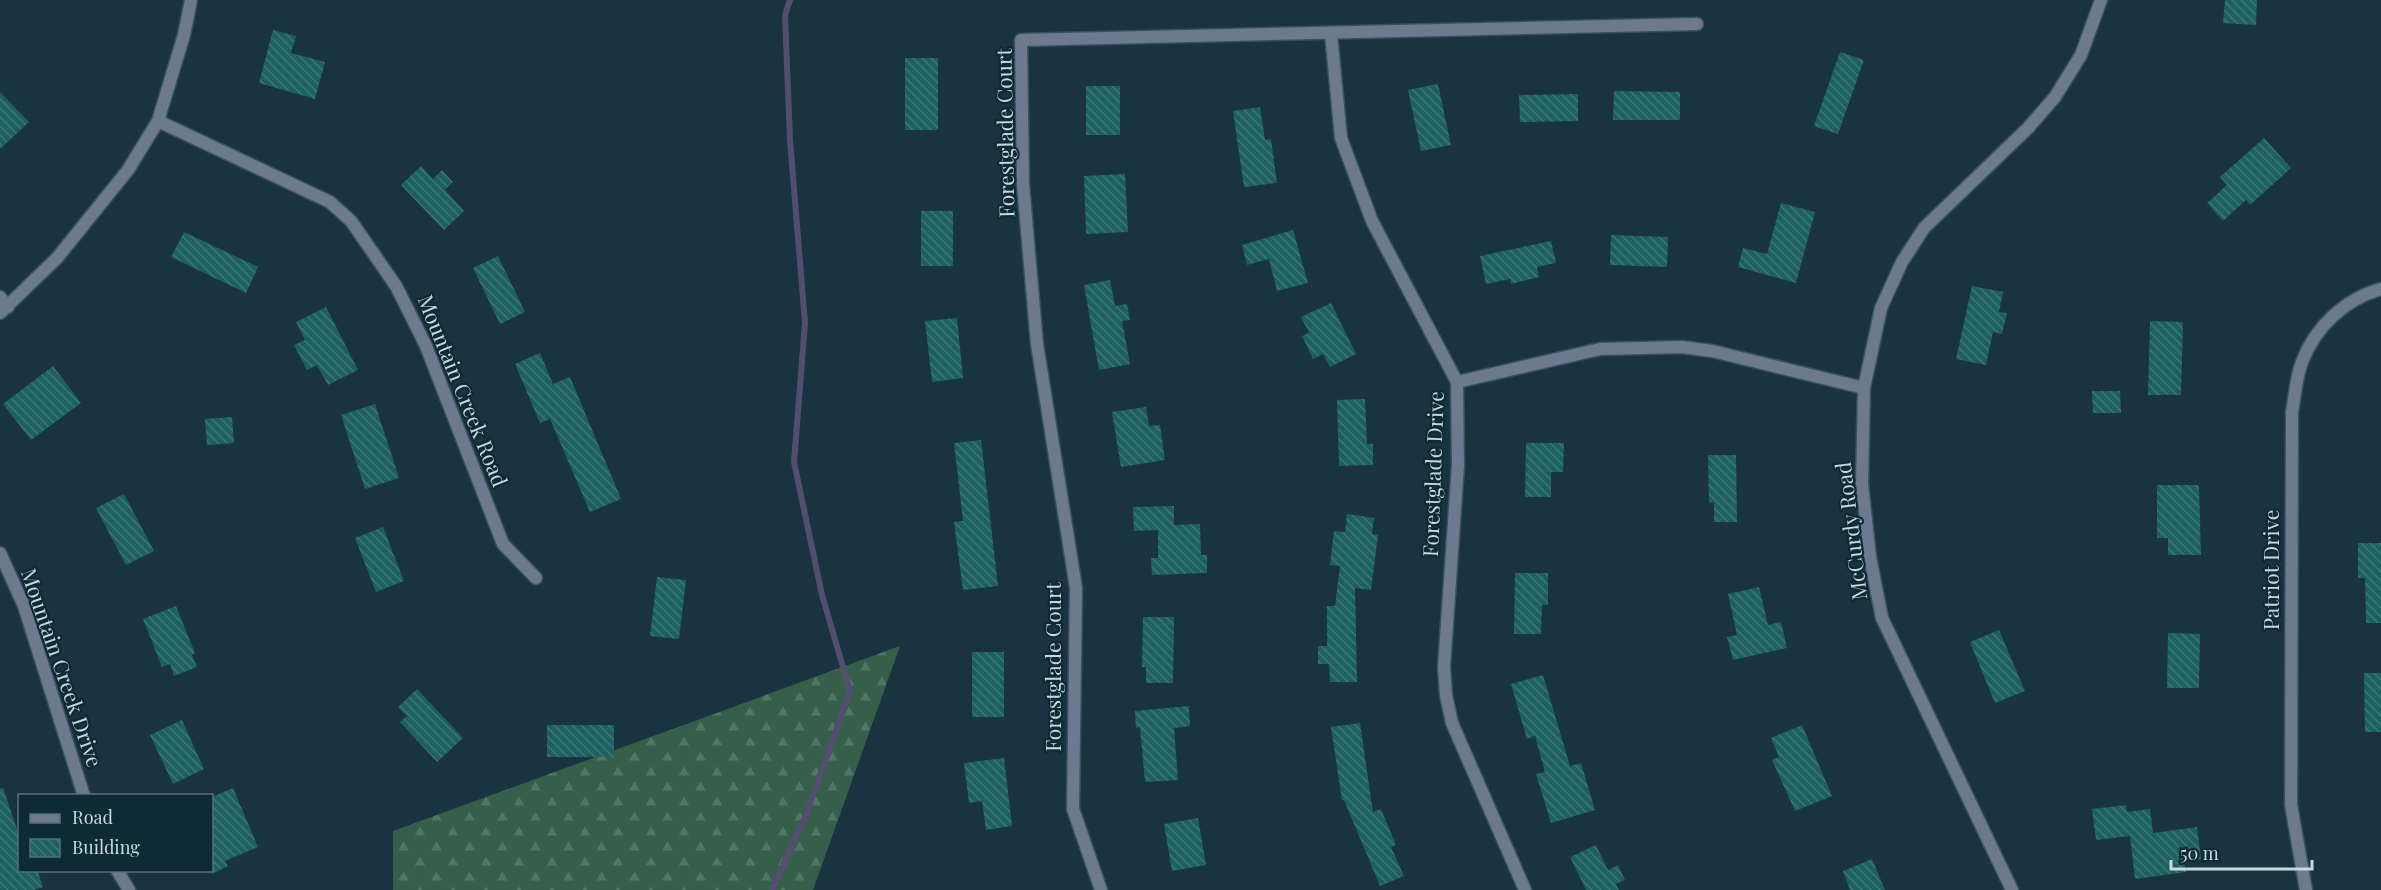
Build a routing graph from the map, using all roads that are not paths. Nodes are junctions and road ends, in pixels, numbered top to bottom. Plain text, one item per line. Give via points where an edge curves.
1 (191, 0) edge
2 (2101, 0) edge
3 (1697, 24) dead end
4 (1331, 34) junction
5 (158, 121) junction
6 (2381, 289) edge
7 (3, 306) edge
8 (1457, 382) junction
9 (1864, 388) junction
10 (0, 552) edge
11 (536, 578) dead end
12 (84, 794) edge
13 (118, 872) edge
14 (129, 890) edge
15 (1101, 890) edge
16 (1525, 890) edge
17 (2012, 890) edge
18 (2306, 890) edge

1 - 5 street
2 - 9 street, McCurdy Road via 2081,56 2055,97 1924,228 1902,262 1881,308
3 - 4 street, Forestglade Court
4 - 8 street, Forestglade Drive via 1341,138 1371,221
4 - 15 street, Forestglade Court via 1021,40 1023,183 1037,344 1076,588 1073,809
5 - 7 street via 128,170 57,258
5 - 11 street, Mountain Creek Road via 330,202 351,221 396,286 426,346 503,544
6 - 18 street, Patriot Drive via 2346,305 2320,329 2301,362 2292,412 2291,805
8 - 9 street via 1600,349 1682,347
8 - 16 street, Forestglade Drive via 1458,465 1444,667 1446,695 1452,723
9 - 17 street, McCurdy Road via 1862,484 1882,618
10 - 12 street, Mountain Creek Drive via 24,606
13 - 14 street

